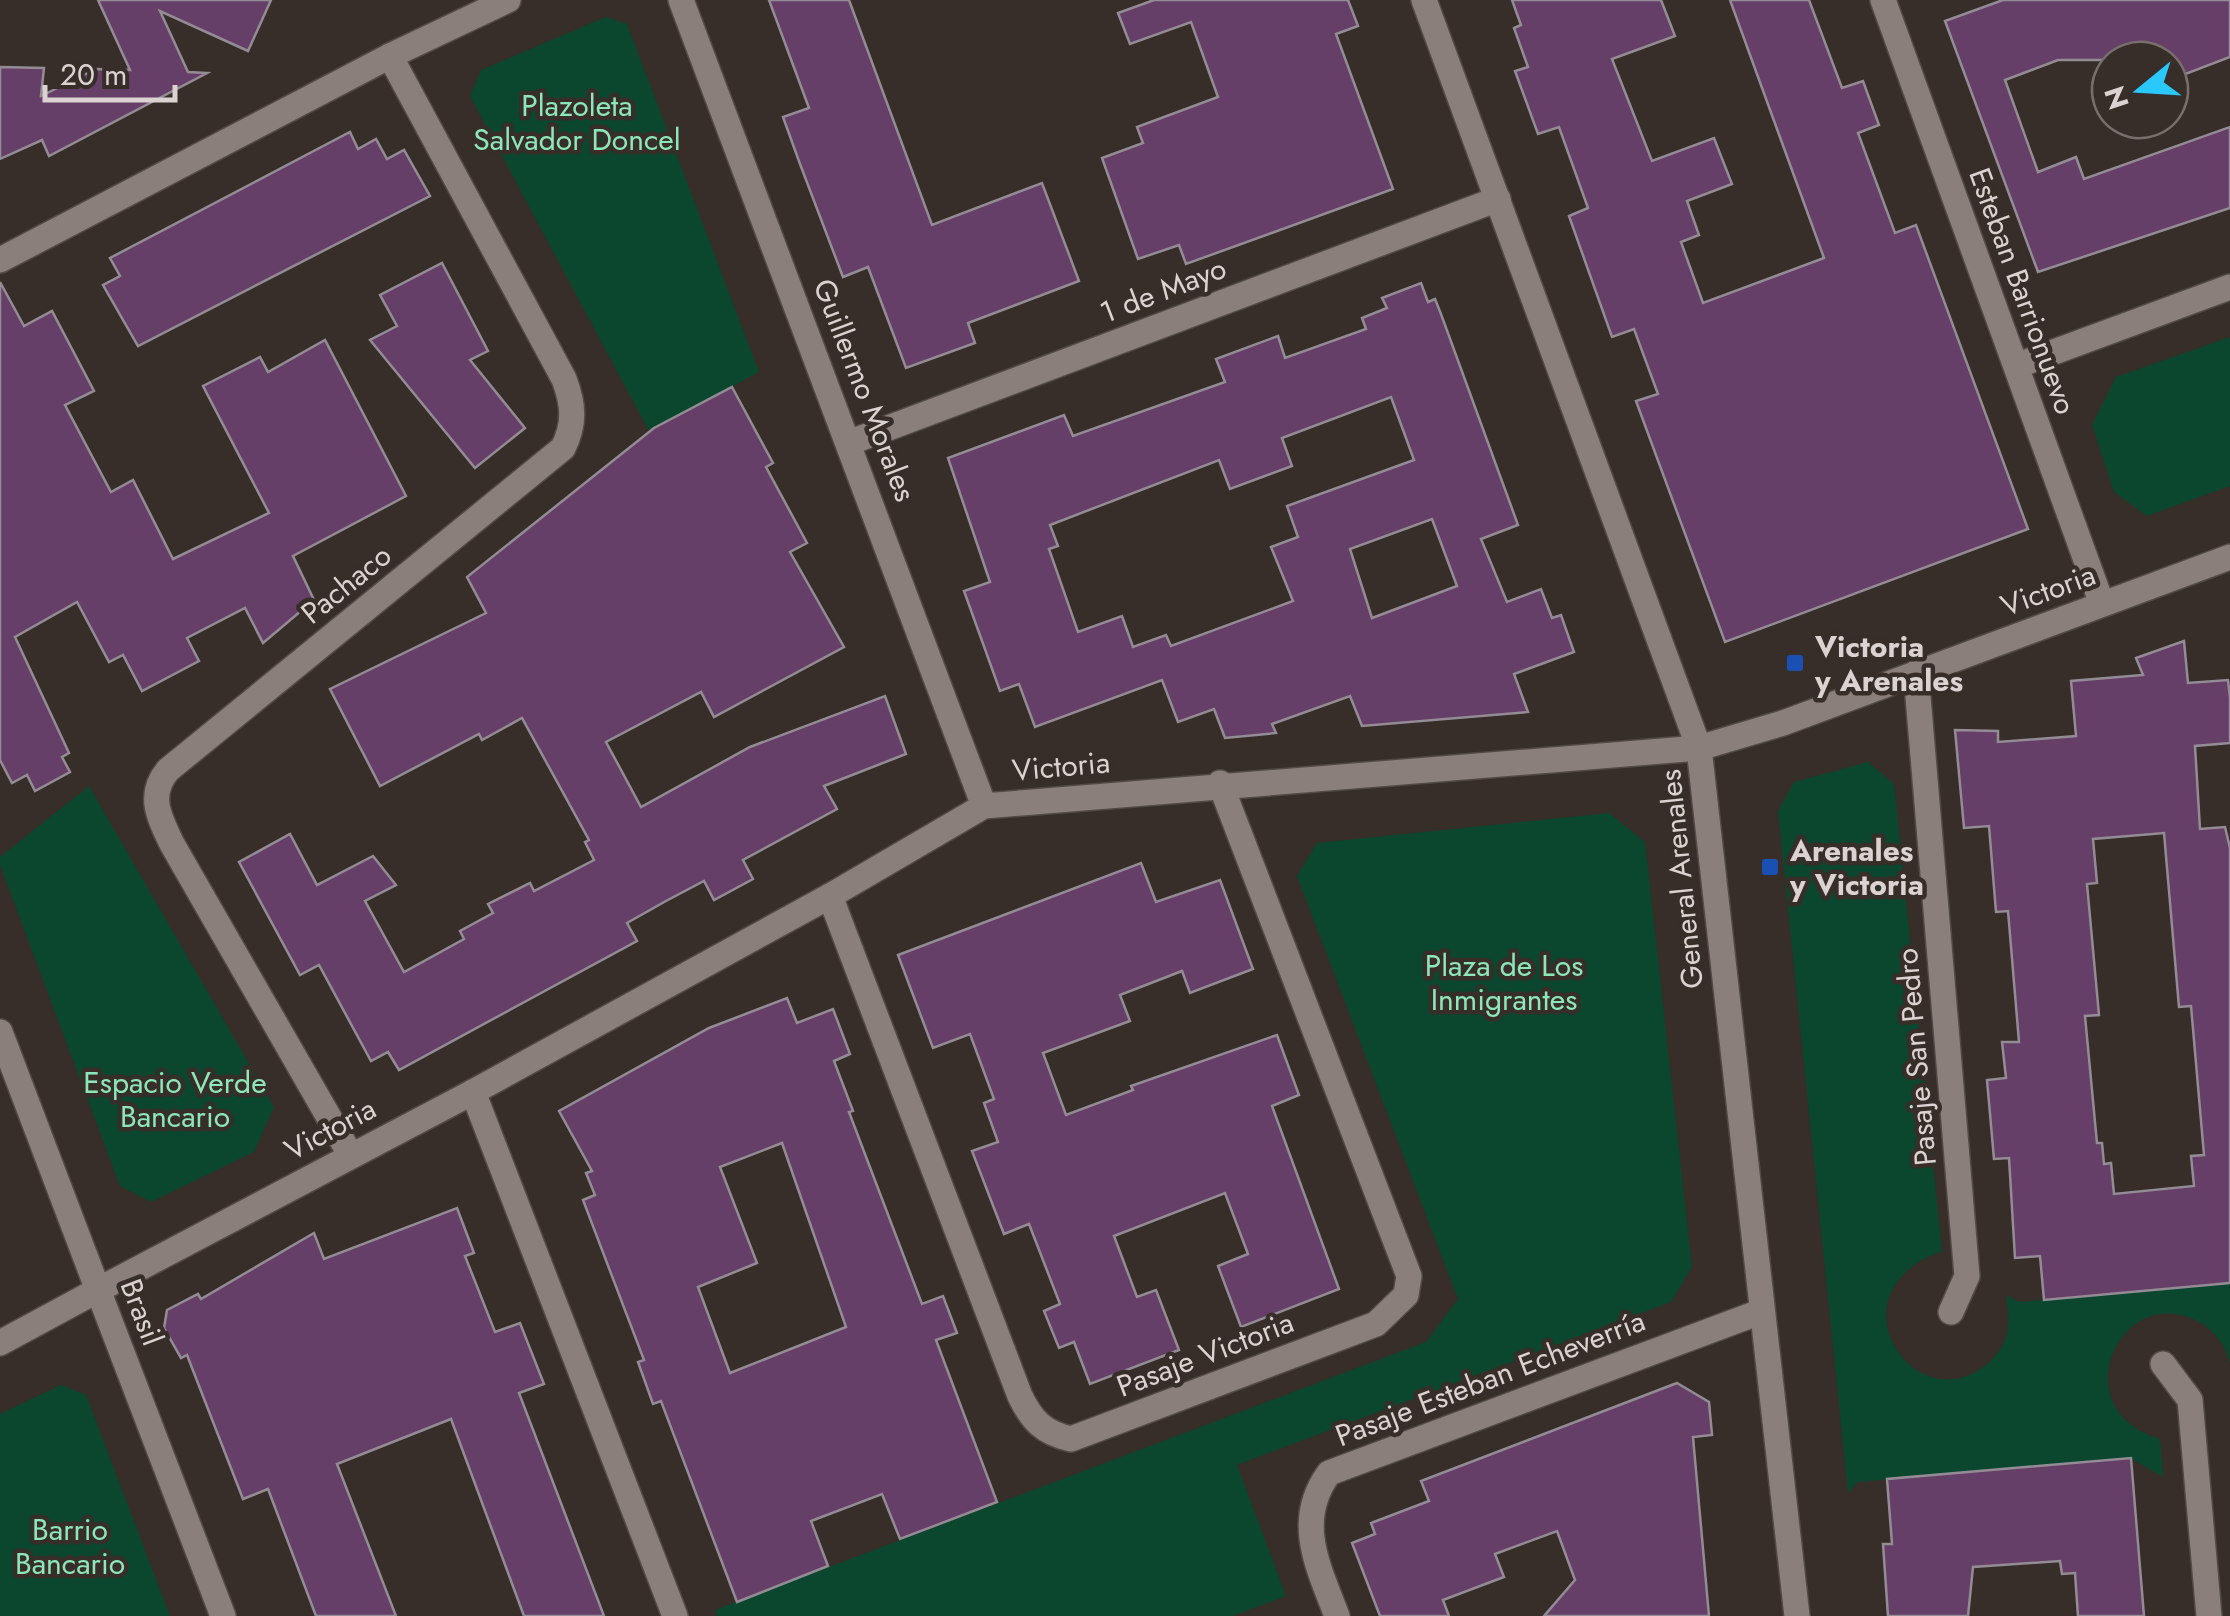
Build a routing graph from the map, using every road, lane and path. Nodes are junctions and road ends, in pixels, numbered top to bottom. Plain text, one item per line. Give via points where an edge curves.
1 (508, 0) edge
2 (681, 0) edge
3 (1424, 0) edge
4 (1883, 0) edge
5 (390, 56) junction
6 (1498, 199) junction
7 (0, 260) edge
8 (2230, 287) edge
9 (2016, 366) junction
10 (850, 442) junction
11 (2230, 557) edge
12 (2102, 604) junction
13 (1916, 673) junction
14 (1699, 748) junction
15 (1220, 783) junction
16 (984, 806) junction
17 (830, 896) junction
18 (0, 1032) edge
19 (473, 1092) junction
20 (350, 1154) junction
21 (98, 1290) junction
22 (1760, 1312) junction
23 (1951, 1312) dead end
24 (0, 1342) edge
25 (2163, 1364) dead end
26 (222, 1616) edge
27 (675, 1616) edge
28 (1337, 1616) edge
29 (1796, 1616) edge
30 (2210, 1616) edge

1 - 5 street
2 - 10 street, Guillermo Morales
3 - 6 street, General Arenales
4 - 9 street, Esteban Barrionuevo
5 - 7 street
5 - 20 street, Pachaco via 564,380 570,433 563,448 158,782 154,798 172,844
6 - 10 street, 1 de Mayo
6 - 14 street, General Arenales
8 - 9 street
9 - 12 street, Esteban Barrionuevo
10 - 16 street, Guillermo Morales
11 - 12 street, Victoria
12 - 13 street, Victoria
13 - 14 street, Victoria
13 - 23 street, Pasaje San Pedro via 1967,1276
14 - 15 street, Victoria
14 - 22 street, General Arenales
15 - 16 street, Victoria
15 - 17 street, Pasaje Victoria via 1409,1276 1406,1295 1376,1324 1072,1439 1038,1425 1020,1396
16 - 17 street, Victoria
17 - 19 street, Victoria
18 - 21 street, Brasil
19 - 20 street, Victoria
19 - 27 street
20 - 21 street, Victoria
21 - 24 street, Victoria
21 - 26 street, Brasil
22 - 28 street, Pasaje Esteban Echeverría via 1330,1473 1316,1491 1308,1520
22 - 29 street, General Arenales
25 - 30 street via 2190,1400

